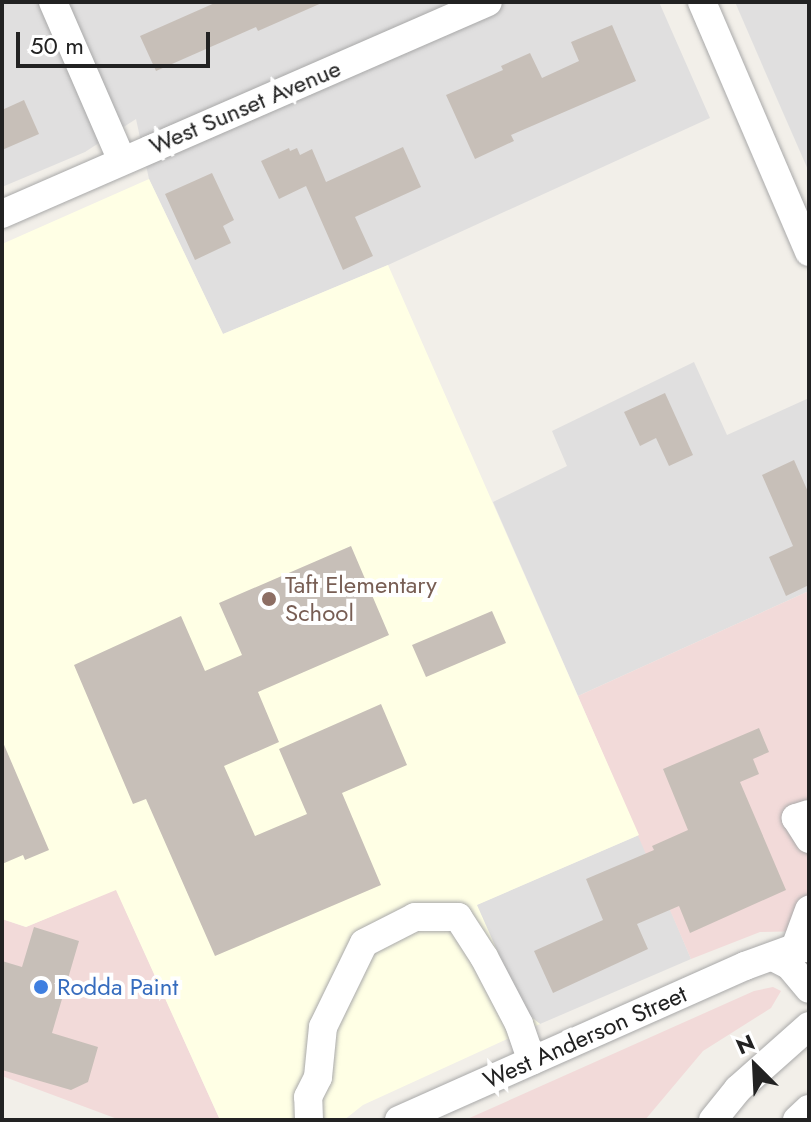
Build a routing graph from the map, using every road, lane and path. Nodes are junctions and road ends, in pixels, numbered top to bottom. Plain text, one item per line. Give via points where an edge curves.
1 (53, 2) edge
2 (488, 2) edge
3 (702, 2) edge
4 (122, 161) junction
5 (2, 214) edge
6 (809, 252) edge
7 (809, 814) edge
8 (809, 839) edge
9 (809, 910) edge
10 (791, 955) edge
11 (809, 989) edge
12 (809, 1026) edge
13 (532, 1061) junction
14 (809, 1109) edge
15 (309, 1120) edge
16 (399, 1120) edge
17 (713, 1120) edge
18 (797, 1120) edge

1 - 4 street
2 - 4 street, West Sunset Avenue
3 - 6 street
4 - 5 street, West Sunset Avenue
7 - 8 street via 796,818
9 - 10 street
10 - 11 street
10 - 13 street, West Anderson Street
12 - 17 street via 738,1089
13 - 15 street via 512,1011 458,917 415,917 364,943 323,1027 318,1077 308,1097
13 - 16 street, West Anderson Street
14 - 18 street

